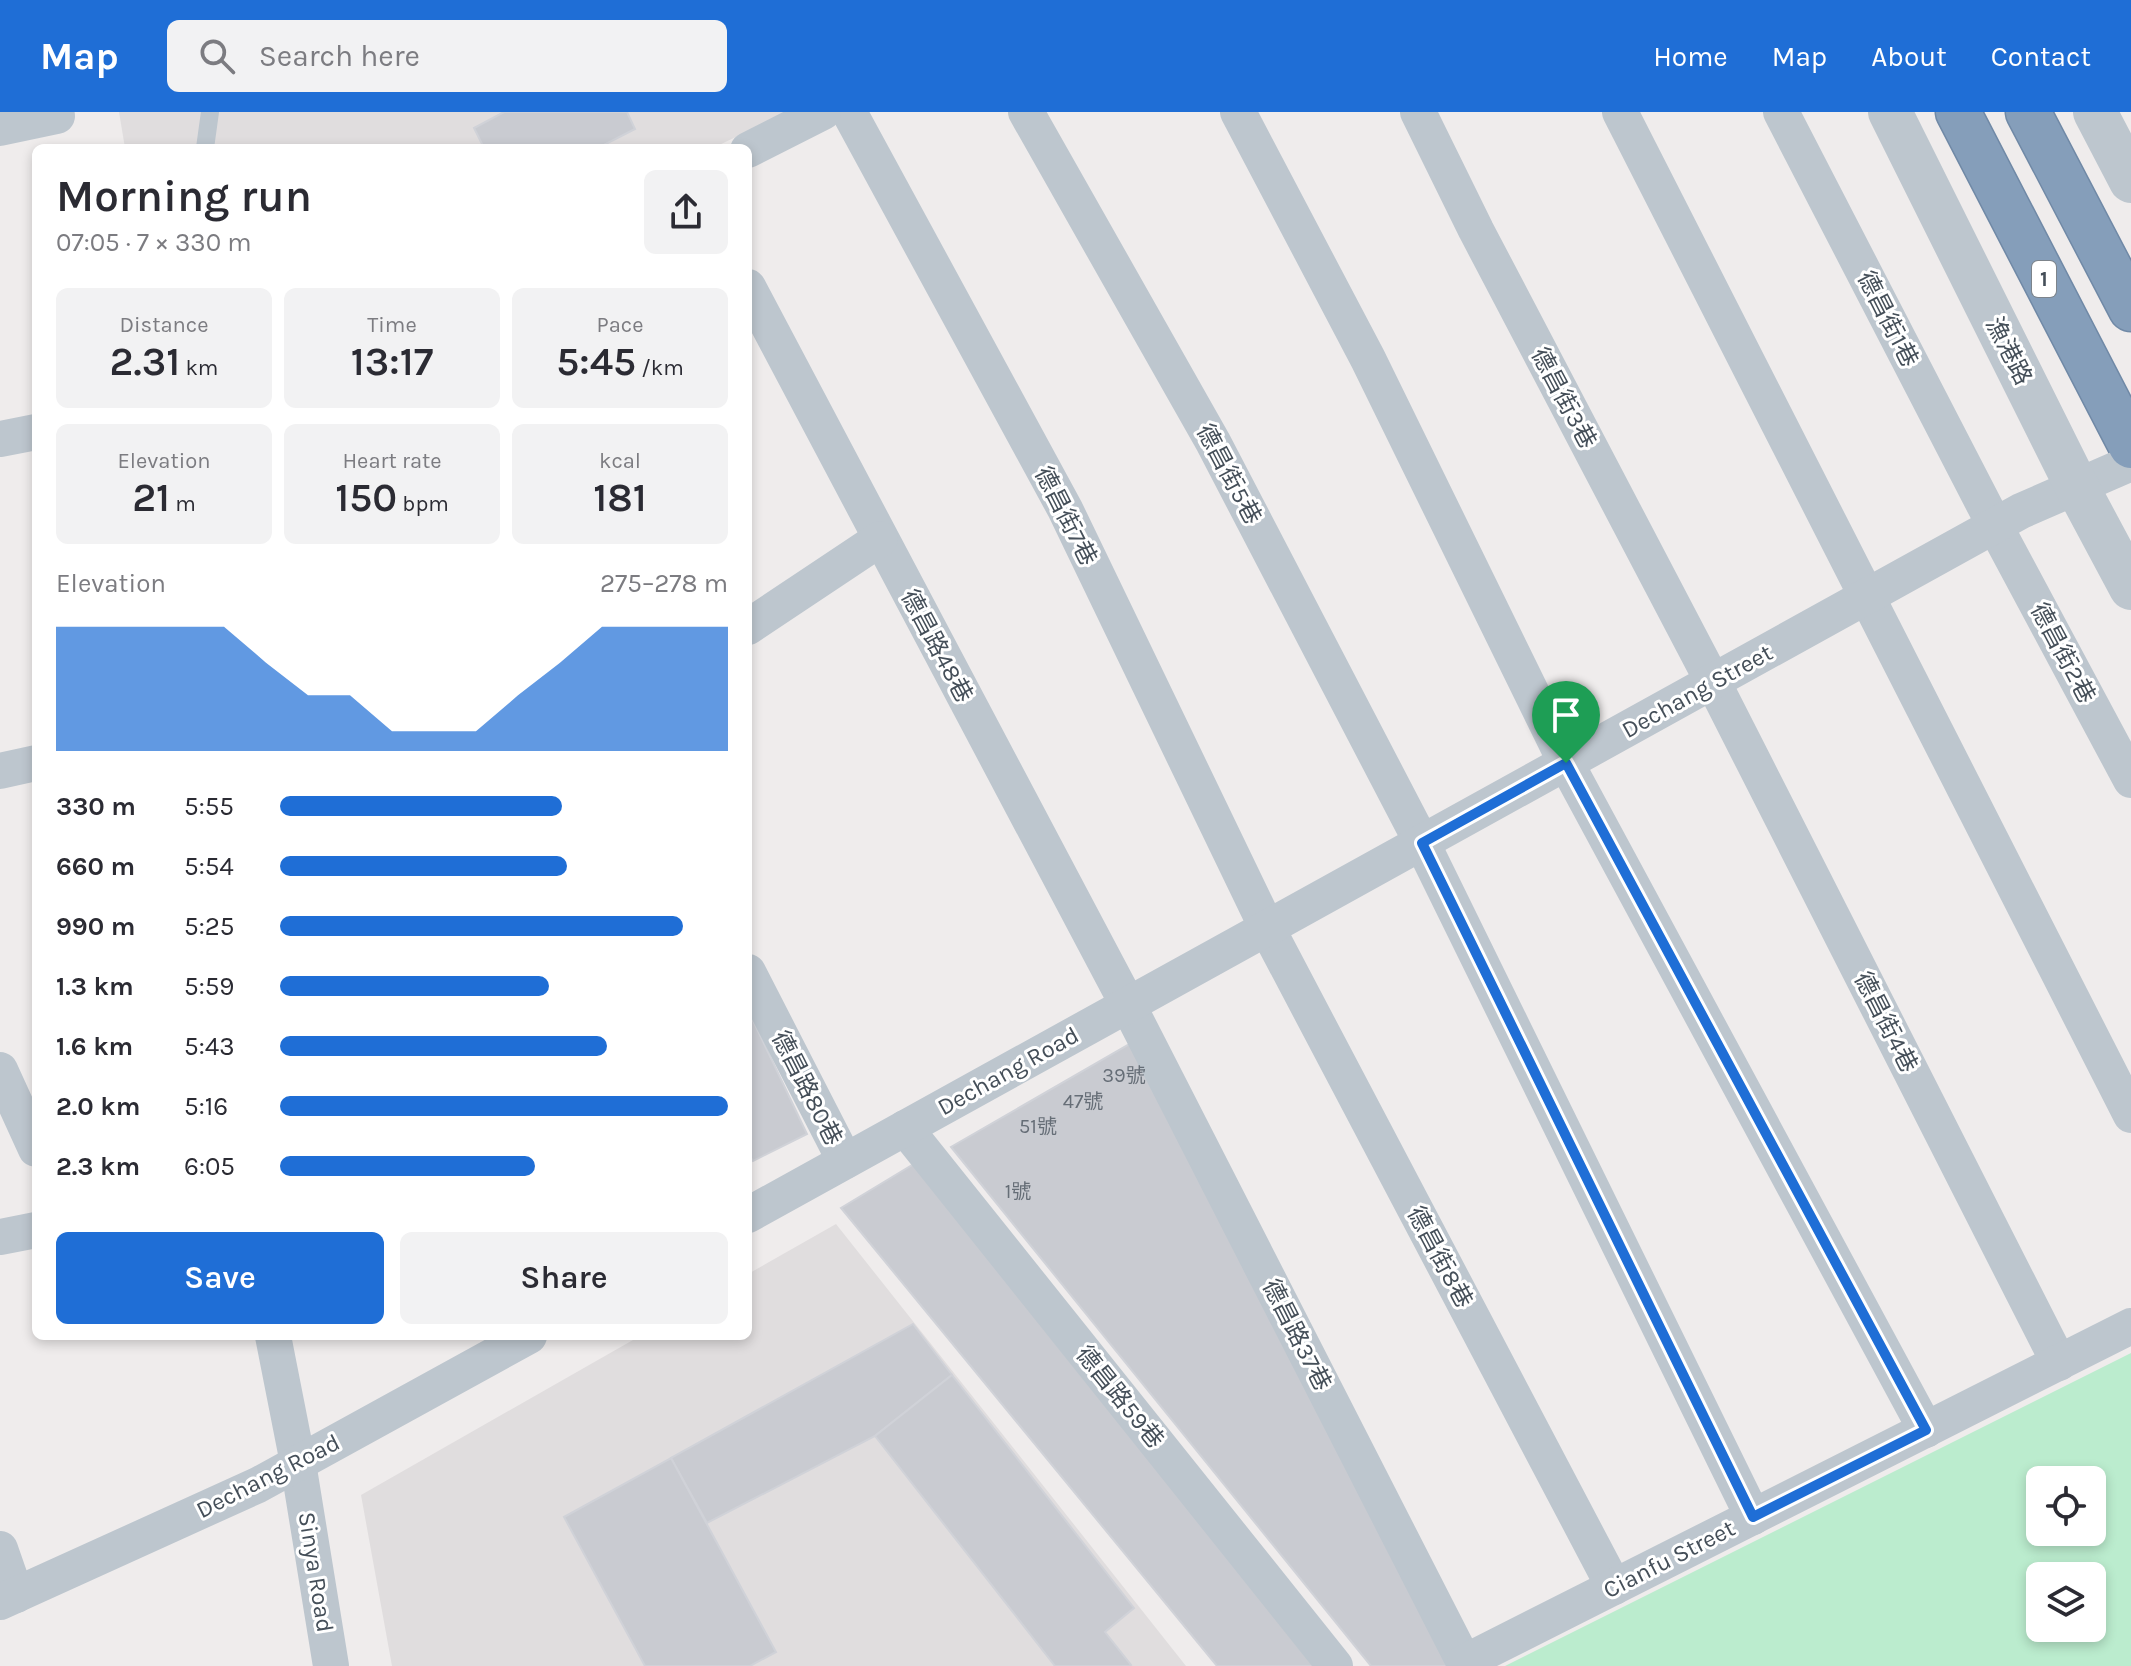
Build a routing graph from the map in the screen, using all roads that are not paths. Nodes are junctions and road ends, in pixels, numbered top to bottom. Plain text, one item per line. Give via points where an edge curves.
1 (210, 112) edge
2 (823, 112) edge
3 (849, 112) edge
4 (1026, 112) edge
5 (1238, 112) edge
6 (1418, 112) edge
7 (1620, 112) edge
8 (1781, 112) edge
9 (1890, 112) edge
10 (1958, 112) edge
11 (2028, 112) edge
12 (2095, 112) edge
13 (59, 125) edge
14 (0, 128) edge
15 (206, 144) edge
16 (752, 148) edge
17 (2130, 175) edge
18 (752, 295) edge
19 (2131, 309) edge
20 (32, 433) edge
21 (0, 439) edge
22 (2131, 446) edge
23 (2131, 463) edge
24 (2076, 485) junction
25 (1995, 526) junction
26 (880, 539) junction
27 (2131, 588) edge
28 (1867, 596) junction
29 (752, 624) edge
30 (1713, 682) junction
31 (1566, 763) junction
32 (32, 764) edge
33 (0, 771) edge
34 (2131, 780) edge
35 (1422, 843) junction
36 (1267, 928) junction
37 (752, 980) edge
38 (1128, 1005) junction
39 (0, 1070) edge
40 (2131, 1115) edge
41 (905, 1128) junction
42 (32, 1140) edge
43 (845, 1161) junction
44 (754, 1200) edge
45 (32, 1231) edge
46 (0, 1237) edge
47 (2131, 1326) edge
48 (274, 1340) edge
49 (522, 1340) edge
50 (2059, 1363) junction
51 (1926, 1430) junction
52 (298, 1463) junction
53 (1753, 1517) junction
54 (0, 1549) edge
55 (1614, 1587) junction
56 (8, 1599) edge
57 (1465, 1664) edge
58 (331, 1666) edge
59 (1335, 1666) edge

1 - 15 lane
2 - 16 street
3 - 36 street, 德昌街7巷 via 1065,509
4 - 35 street, 德昌街5巷 via 1213,442
5 - 31 street via 1368,359
6 - 30 street, 德昌街3巷
7 - 28 street
8 - 25 street, 德昌街1巷
9 - 24 street, 漁港路
10 - 22 highway, 1
11 - 19 highway
12 - 17 street
13 - 14 street
18 - 26 street, 德昌路48巷
20 - 21 street
23 - 24 street, Dechang Street
24 - 25 street, Dechang Street
24 - 27 street, 漁港路
25 - 28 street, Dechang Street
25 - 34 street, 德昌街2巷
26 - 29 street
26 - 38 street, 德昌路48巷
28 - 30 street, Dechang Street
28 - 40 street
30 - 31 street, Dechang Street
30 - 50 street, 德昌街4巷
31 - 35 street, Dechang Street
31 - 51 street
32 - 33 street
35 - 36 street, Dechang Street
35 - 53 street, 德昌街5巷
36 - 38 street, Dechang Road
36 - 55 street, 德昌街8巷
37 - 43 street, 德昌路80巷
38 - 41 street, Dechang Road
38 - 57 street, 德昌路37巷
39 - 42 street
41 - 43 street, Dechang Road
41 - 59 street, 德昌路59巷
43 - 44 street, Dechang Road
45 - 46 street
47 - 50 street, Cianfu Street
48 - 52 street, Sinya Road
49 - 52 street, Dechang Road
50 - 51 street, Cianfu Street
51 - 53 street, Cianfu Street
52 - 56 street, Dechang Road
52 - 58 street, Sinya Road
53 - 55 street, Cianfu Street
54 - 56 street
55 - 57 street, Cianfu Street

